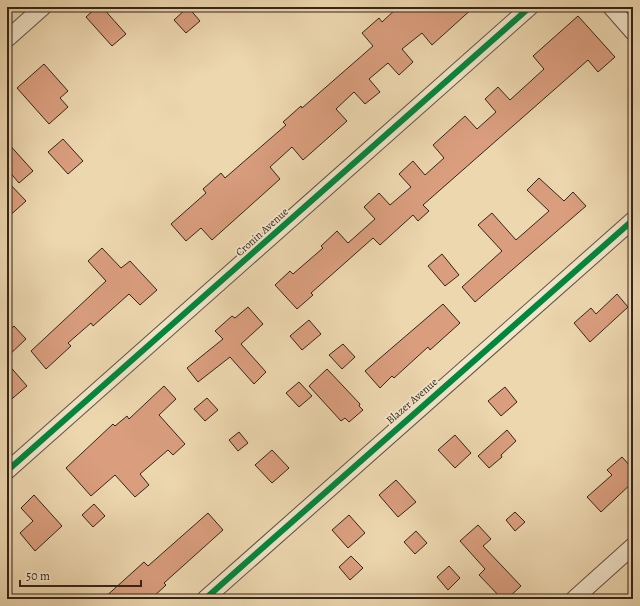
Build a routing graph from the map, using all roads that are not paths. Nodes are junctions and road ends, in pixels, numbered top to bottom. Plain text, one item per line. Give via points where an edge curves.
1 (43, 7) edge
2 (530, 7) edge
3 (611, 7) edge
4 (633, 32) edge
5 (7, 39) edge
6 (633, 220) edge
7 (7, 471) edge
8 (633, 546) edge
9 (205, 599) edge
10 (574, 599) edge

1 - 5 street
2 - 7 street, Cronin Avenue
3 - 4 street
6 - 9 street, Blazer Avenue
8 - 10 street

